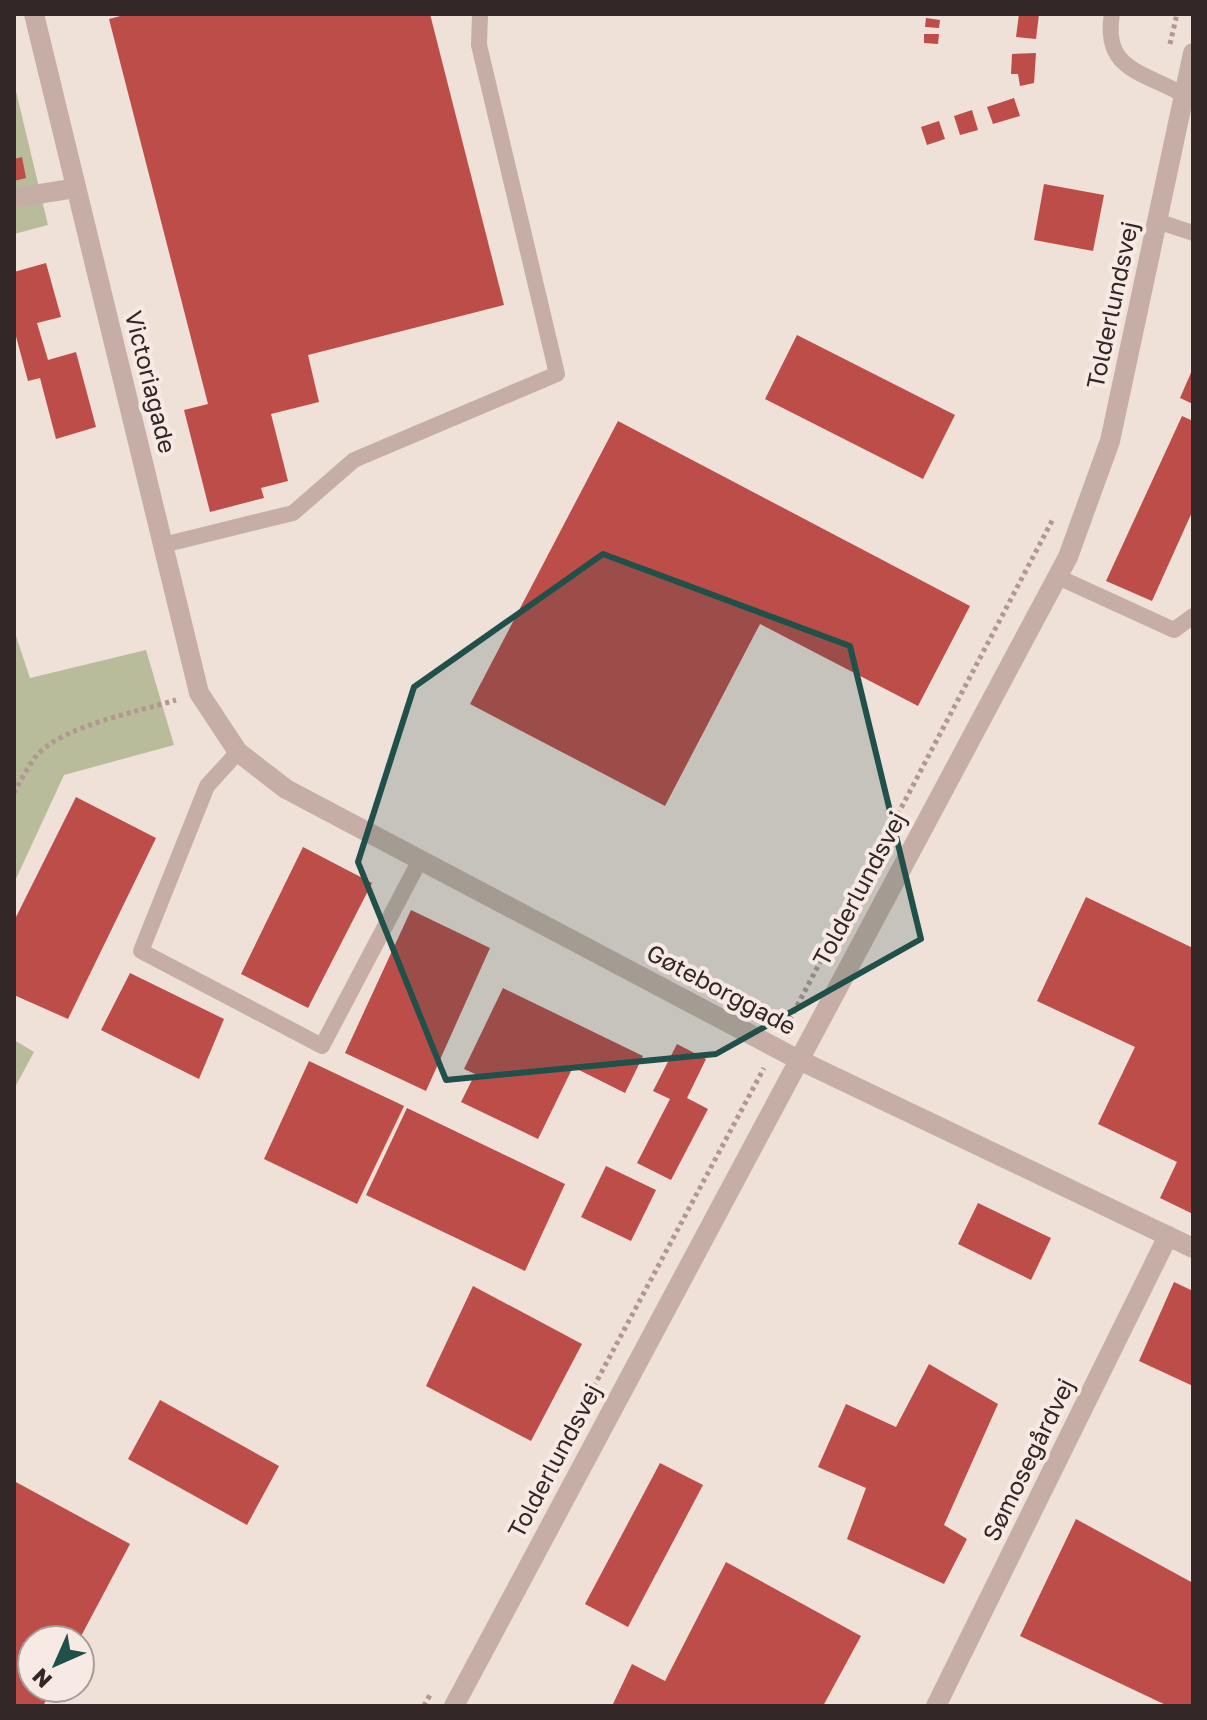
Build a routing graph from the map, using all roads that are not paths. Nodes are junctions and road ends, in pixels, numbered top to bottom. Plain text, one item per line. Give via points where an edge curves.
1 (34, 14) edge
2 (480, 14) edge
3 (1112, 14) edge
4 (1193, 53) edge
5 (1184, 95) junction
6 (76, 188) junction
7 (14, 198) edge
8 (1157, 221) junction
9 (1193, 233) edge
10 (163, 545) junction
11 (1058, 577) junction
12 (1193, 616) edge
13 (238, 752) junction
14 (420, 860) junction
15 (797, 1059) junction
16 (1168, 1236) junction
17 (1193, 1248) edge
18 (454, 1706) edge
19 (936, 1706) edge

1 - 6 street, Victoriagade
2 - 10 lane via 479,45 557,374 354,460 293,513
3 - 5 lane via 1110,40 1123,67
4 - 5 street, Tolderlundsvej
5 - 8 street, Tolderlundsvej
6 - 7 street
6 - 10 street, Victoriagade
8 - 9 lane
8 - 11 street, Tolderlundsvej via 1110,441
10 - 13 street, Victoriagade via 199,693
11 - 12 lane via 1174,630
11 - 15 street, Tolderlundsvej
13 - 14 street, Gøteborggade via 286,789
13 - 14 lane via 207,786 141,951 322,1046
14 - 15 street, Gøteborggade
15 - 16 street, Gøteborggade
15 - 18 street, Tolderlundsvej
16 - 17 street, Gøteborggade
16 - 19 street, Sømosegårdvej

